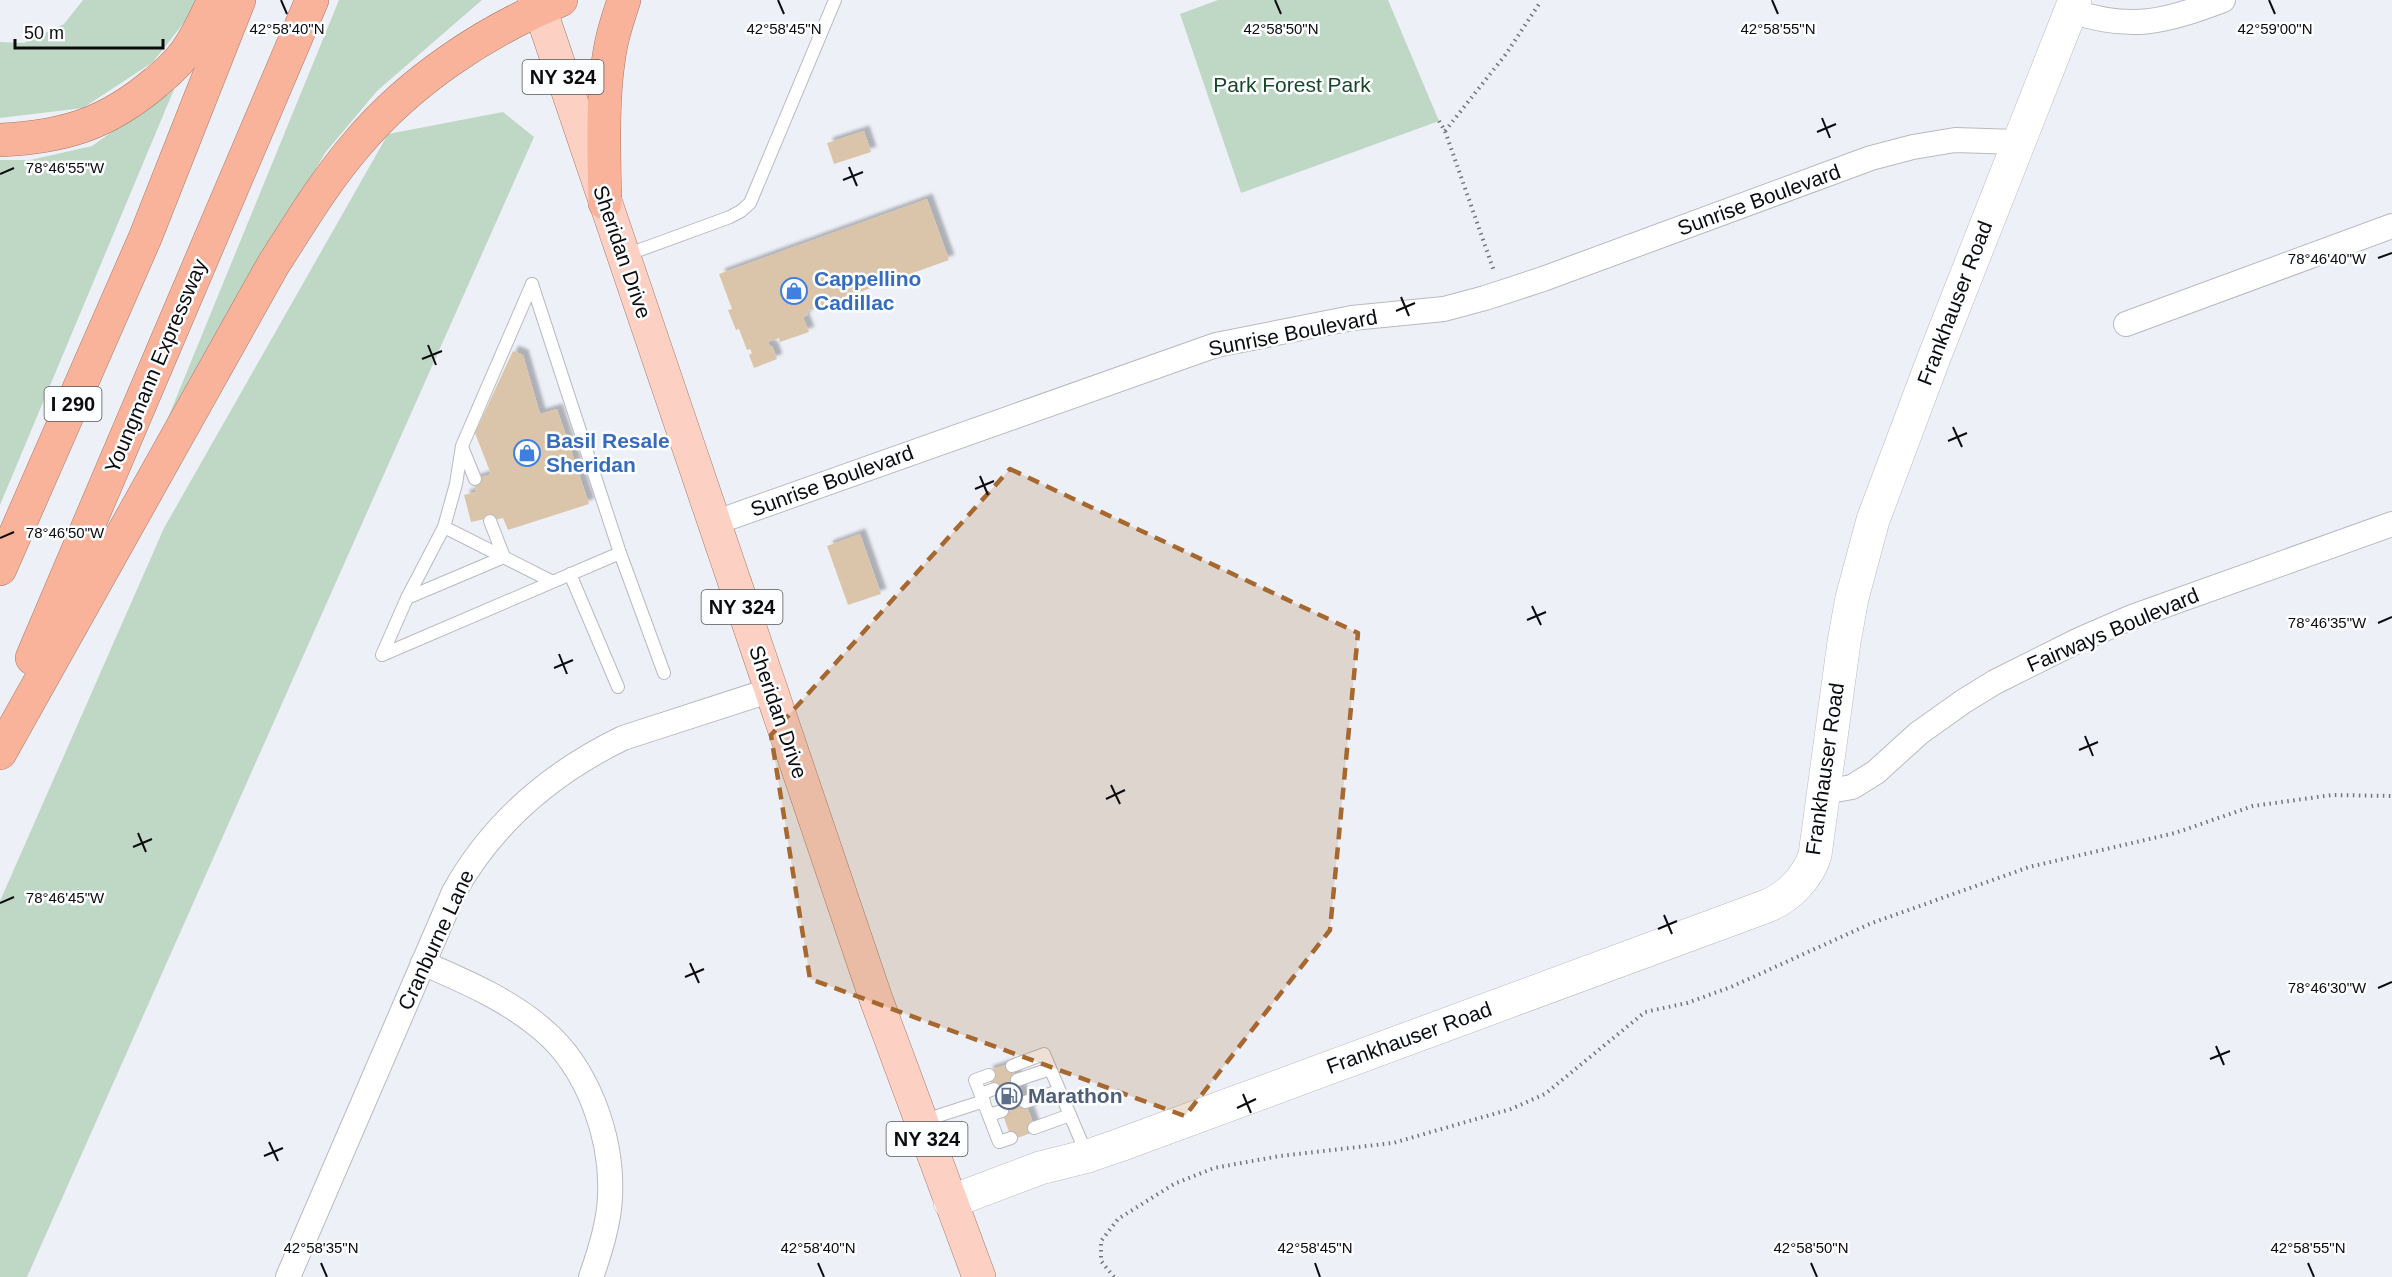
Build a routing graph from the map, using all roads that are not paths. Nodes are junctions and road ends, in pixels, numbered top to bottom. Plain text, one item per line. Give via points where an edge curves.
1 (214, 0) edge
2 (239, 0) edge
3 (312, 0) edge
4 (624, 0) edge
5 (835, 0) edge
6 (2223, 0) edge
7 (543, 2) edge
8 (2073, 5) edge
9 (0, 140) edge
10 (2018, 142) junction
11 (605, 204) junction
12 (2392, 226) edge
13 (624, 256) junction
14 (2126, 324) dead end
15 (462, 446) junction
16 (476, 479) dead end
17 (490, 521) dead end
18 (714, 523) junction
19 (2392, 524) edge
20 (444, 528) junction
21 (620, 553) junction
22 (504, 557) junction
23 (0, 569) edge
24 (570, 574) junction
25 (551, 581) junction
26 (407, 598) junction
27 (664, 673) dead end
28 (618, 687) dead end
29 (771, 690) junction
30 (0, 733) edge
31 (0, 753) edge
32 (1824, 792) junction
33 (423, 963) junction
34 (1012, 1066) dead end
35 (1050, 1069) junction
36 (989, 1075) dead end
37 (1017, 1080) dead end
38 (994, 1089) dead end
39 (1059, 1091) junction
40 (983, 1097) junction
41 (1025, 1102) dead end
42 (1002, 1111) dead end
43 (989, 1115) junction
44 (1070, 1115) junction
45 (921, 1121) junction
46 (1035, 1128) dead end
47 (1011, 1138) dead end
48 (1088, 1156) junction
49 (950, 1202) junction
50 (288, 1277) edge
51 (591, 1277) edge
52 (979, 1277) edge

1 - 9 highway via 193,43 171,70 107,117 33,138
2 - 23 highway, I 290 via 145,238
3 - 30 highway, Youngmann Expressway / I 290
4 - 11 highway via 609,57
5 - 13 lane via 750,203 730,217
6 - 8 street via 2180,16 2124,23 2095,19
7 - 11 main road, Sheridan Drive / NY 324
7 - 31 highway via 454,57 414,87 358,143 321,189 273,265
8 - 10 street, Frankhauser Road
10 - 18 street, Sunrise Boulevard via 1955,140 1871,158 1544,279 1444,309 1352,318 1216,345
10 - 32 street, Frankhauser Road via 1873,520 1844,642
11 - 13 main road, Sheridan Drive / NY 324
12 - 14 street
13 - 18 main road, Sheridan Drive / NY 324
15 - 16 lane
15 - 20 lane
15 - 21 lane via 532,284
17 - 22 lane
18 - 29 main road, Sheridan Drive / NY 324
19 - 32 street, Fairways Boulevard via 2132,617 2079,640 1964,701 1852,787
20 - 22 lane
20 - 26 lane
21 - 24 lane
21 - 27 lane
22 - 25 lane
22 - 26 lane
24 - 25 lane
24 - 28 lane
25 - 26 lane via 382,655
29 - 33 street, Cranburne Lane via 622,738 555,777 497,829 465,872
29 - 45 main road, Sheridan Drive / NY 324
32 - 48 street, Frankhauser Road via 1813,862 1793,890 1774,903
33 - 50 street, Cranburne Lane
33 - 51 street via 517,1010 543,1029 576,1069 602,1130 609,1166 608,1215
34 - 35 lane via 1044,1054
35 - 37 lane
35 - 39 lane
36 - 40 lane via 975,1080
38 - 40 lane
39 - 41 lane
39 - 44 lane
40 - 43 lane
40 - 45 lane
42 - 43 lane
43 - 47 lane via 999,1142
44 - 46 lane
44 - 48 lane
45 - 49 main road, Sheridan Drive / NY 324
48 - 49 street, Frankhauser Road via 1041,1168
49 - 52 main road, Sheridan Drive / NY 324

